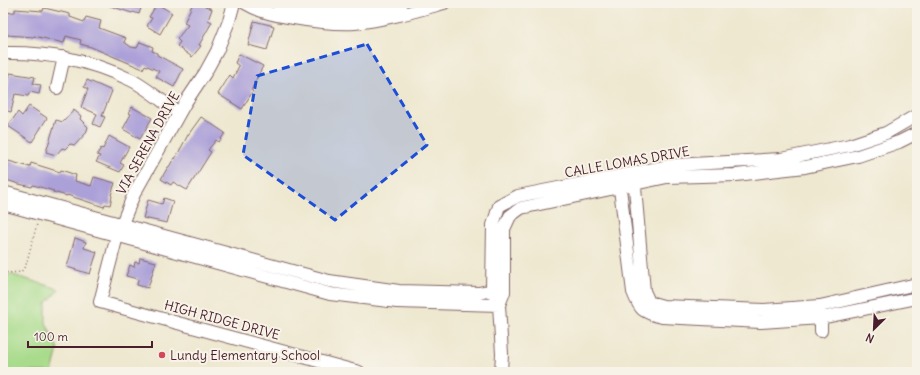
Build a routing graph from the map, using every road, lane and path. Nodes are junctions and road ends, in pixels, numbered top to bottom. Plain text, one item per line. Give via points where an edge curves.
1 (234, 3) edge
2 (246, 3) edge
3 (276, 3) edge
4 (444, 3) edge
5 (397, 7) edge
6 (3, 53) edge
7 (64, 57) junction
8 (57, 88) dead end
9 (179, 113) junction
10 (917, 115) edge
11 (917, 133) edge
12 (781, 164) junction
13 (634, 178) junction
14 (619, 181) junction
15 (3, 192) edge
16 (551, 195) junction
17 (12, 202) edge
18 (499, 206) junction
19 (39, 214) junction
20 (510, 216) junction
21 (119, 230) junction
22 (240, 263) junction
23 (3, 270) edge
24 (917, 284) edge
25 (492, 290) junction
26 (504, 292) junction
27 (369, 293) junction
28 (917, 298) edge
29 (100, 302) joint
30 (499, 305) junction
31 (647, 306) junction
32 (821, 312) junction
33 (822, 331) dead end
34 (358, 372) edge
35 (500, 372) edge

1 - 9 street, VIA SERENA DRIVE via 217,51
2 - 5 street via 253,8 279,16 311,22 355,23
3 - 5 street via 327,12
4 - 5 street
6 - 7 street
7 - 8 street
7 - 9 street via 90,64 132,81
9 - 21 street, VIA SERENA DRIVE via 134,194
10 - 12 street, CALLE LOMAS DRIVE via 886,133
11 - 12 street, CALLE LOMAS DRIVE via 858,156 805,167
12 - 13 street, CALLE LOMAS DRIVE via 736,175
13 - 14 street, CALLE LOMAS DRIVE
13 - 31 street
14 - 16 street, CALLE LOMAS DRIVE
14 - 31 street via 633,292 639,307
15 - 17 street
16 - 18 street, CALLE LOMAS DRIVE via 518,196
16 - 20 street, CALLE LOMAS DRIVE via 521,208
17 - 19 street
17 - 21 street
18 - 20 street
18 - 25 street via 493,225
19 - 21 street
19 - 23 path via 26,264 21,272 8,273
20 - 26 street via 504,229
21 - 22 street
21 - 22 street via 131,239
21 - 29 street, VIA SERENA DRIVE
22 - 27 street via 330,294
24 - 32 street
25 - 26 street
25 - 27 street
25 - 30 street
26 - 30 street
27 - 30 street via 397,302
28 - 32 street
29 - 34 street, HIGH RIDGE DRIVE
30 - 35 street via 502,354
31 - 32 street via 649,314 662,317 761,322
32 - 33 street

